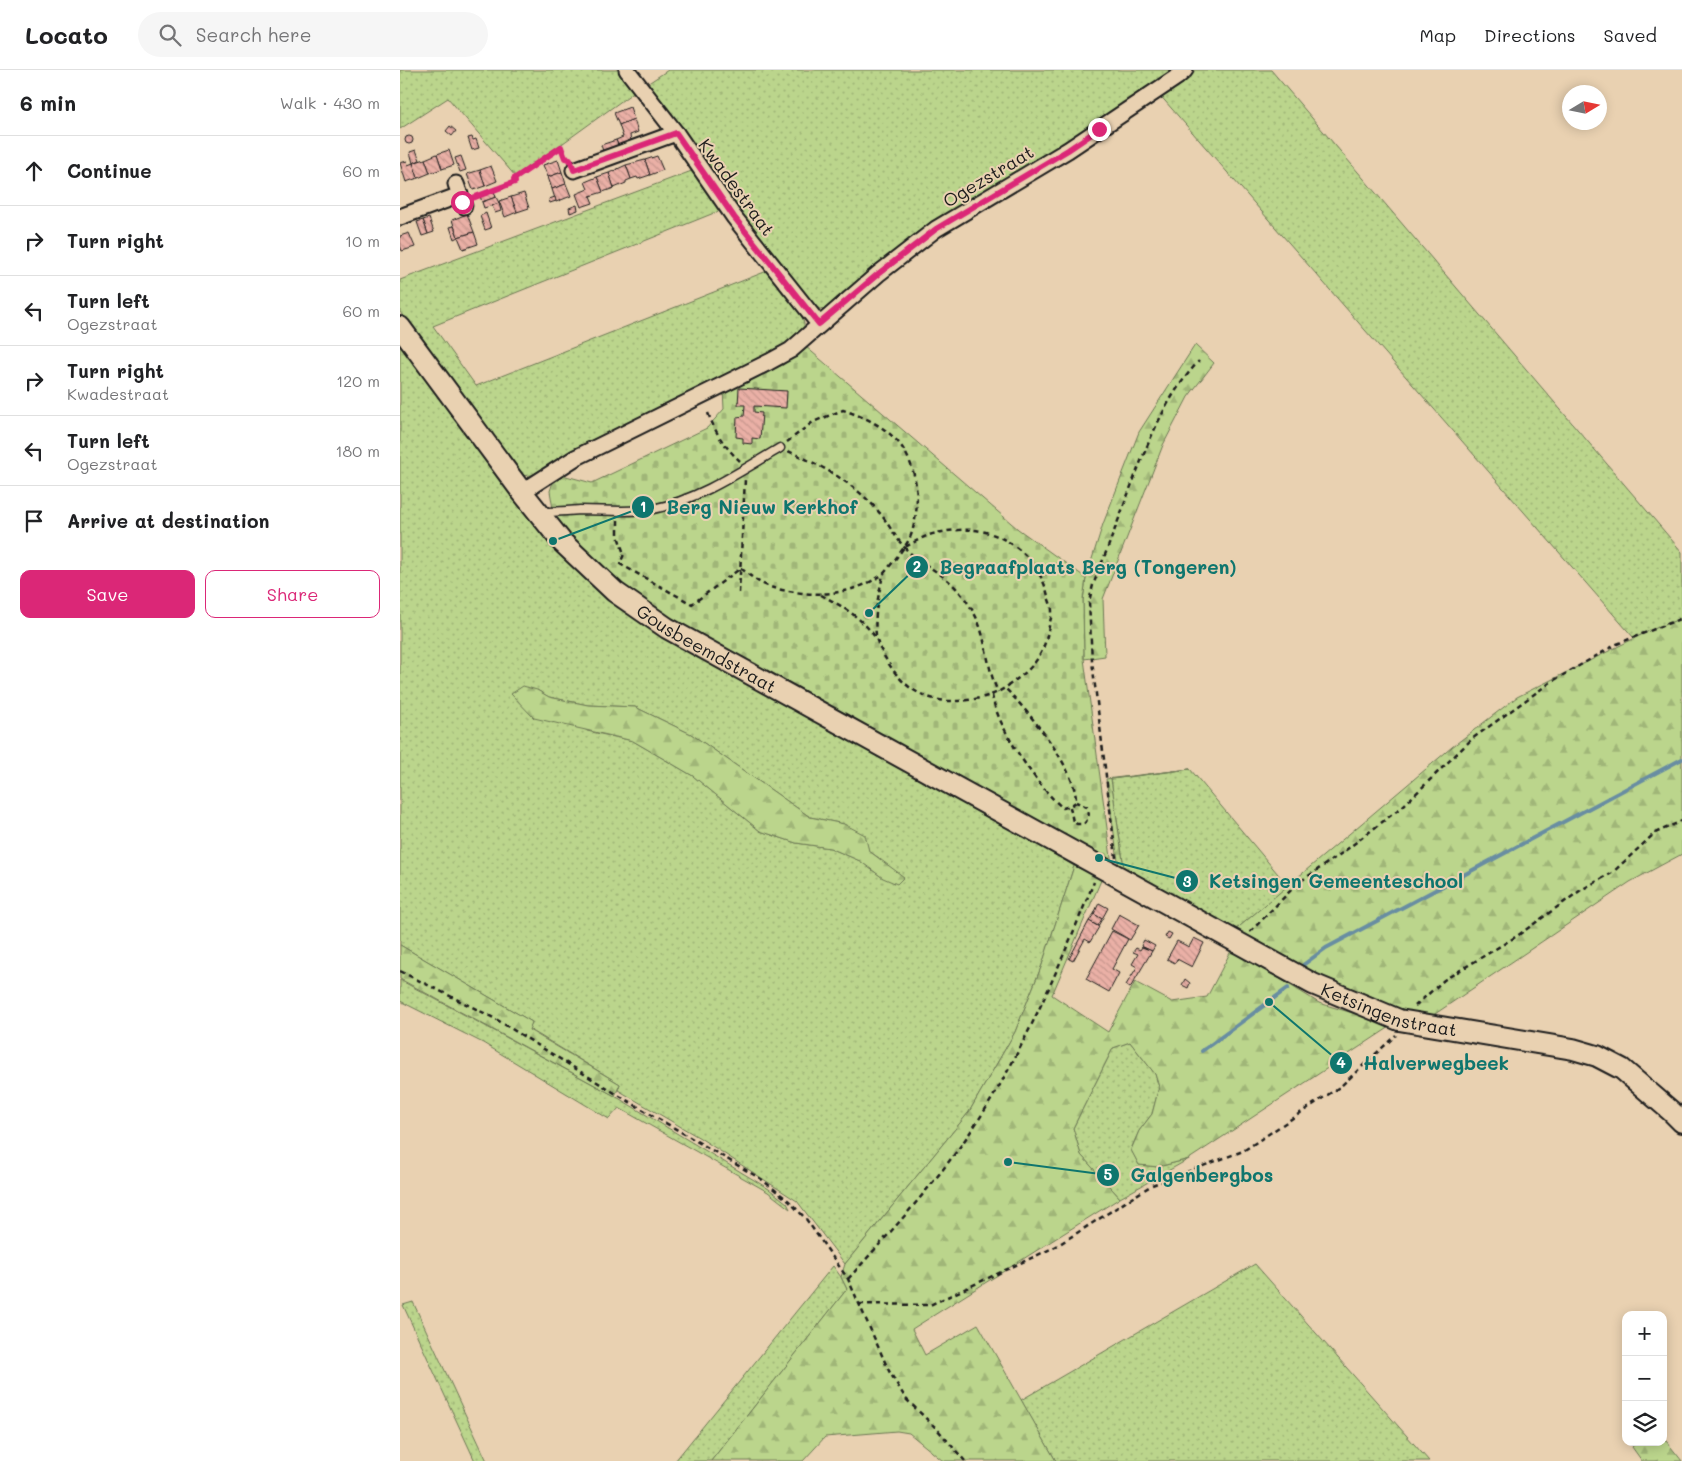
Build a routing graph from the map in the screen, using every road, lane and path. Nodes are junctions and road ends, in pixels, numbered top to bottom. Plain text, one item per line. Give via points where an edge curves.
1 (627, 70) edge
2 (1185, 70) edge
3 (676, 133) junction
4 (574, 170) joint
5 (461, 196) joint
6 (400, 217) edge
7 (819, 324) junction
8 (400, 327) edge
9 (1199, 362) dead end
10 (708, 413) dead end
11 (780, 448) junction
12 (746, 468) junction
13 (522, 492) junction
14 (619, 511) junction
15 (538, 512) junction
16 (904, 548) junction
17 (741, 568) junction
18 (883, 574) junction
19 (739, 593) dead end
20 (820, 595) junction
21 (1682, 618) edge
22 (876, 638) junction
23 (1005, 688) junction
24 (998, 692) junction
25 (992, 695) junction
26 (1076, 802) junction
27 (1070, 806) junction
28 (1682, 821) edge
29 (1109, 872) junction
30 (1238, 943) junction
31 (400, 971) edge
32 (1404, 1021) junction
33 (1682, 1122) edge
34 (848, 1279) junction
35 (859, 1304) junction
36 (965, 1461) edge

1 - 3 street, Kwadestraat
2 - 7 street, Ogezstraat via 1068,150 936,229
3 - 4 street
3 - 7 street, Kwadestraat via 734,217
4 - 5 path via 561,147 514,179 515,182
5 - 6 street
7 - 13 street, Ogezstraat via 790,350 769,362 575,458
8 - 13 street, Gousbeemdstraat
9 - 29 path via 1184,377 1147,444 1089,602
10 - 12 path via 723,445
11 - 12 lane
11 - 16 path via 810,460 861,493
11 - 16 path via 813,422 843,410 873,421 889,433 907,456 918,497 912,533
12 - 14 lane via 676,502 652,509
12 - 17 path
13 - 15 street, Gousbeemdstraat
14 - 15 lane
14 - 17 path via 618,536 624,554 620,564 692,604
15 - 29 street, Gousbeemdstraat via 573,554 615,592 667,628
16 - 18 path
16 - 23 path via 928,536 974,530 995,536 1032,561 1045,582 1052,610 1048,635 1041,656 1025,674
16 - 24 path via 946,579 968,604 983,636 990,673
17 - 19 path
17 - 20 path via 754,581 766,586
18 - 20 path via 860,586
18 - 22 path via 876,600
20 - 22 path via 859,619
21 - 30 path via 1617,644 1551,682 1473,738 1403,806 1298,882
22 - 25 path via 894,670 907,685 922,694 945,702
23 - 24 path
23 - 26 path via 1039,725 1072,784
24 - 25 path
25 - 27 path via 1001,721 1032,773 1054,801 1063,808
26 - 27 path
26 - 27 path via 1087,807 1090,814 1084,824 1073,822
28 - 32 path via 1655,833 1612,873 1444,980
29 - 30 street, Ketsingenstraat
29 - 34 path via 993,1096 954,1154 902,1220
30 - 32 street, Ketsingenstraat via 1313,984
31 - 34 path via 494,1018 761,1179 806,1219
32 - 33 street, Ketsingenstraat via 1573,1049 1597,1056 1622,1069
32 - 35 path via 1341,1086 1243,1151 1152,1185 1055,1246 930,1305
34 - 35 path
35 - 36 path via 889,1371 906,1399

